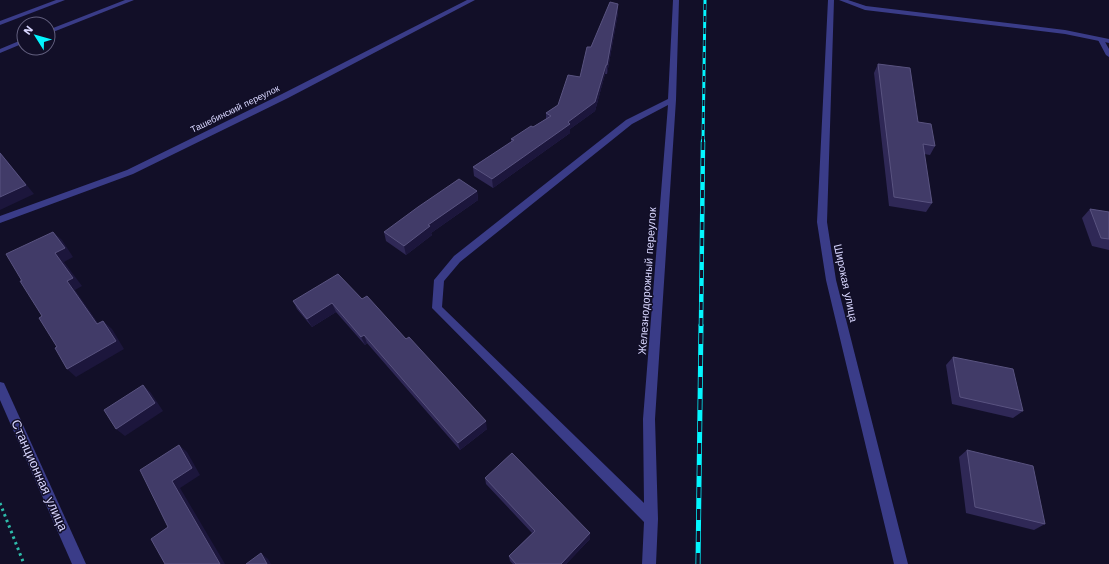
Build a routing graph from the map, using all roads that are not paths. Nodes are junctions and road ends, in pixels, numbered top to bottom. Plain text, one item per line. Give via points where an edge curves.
1 (62, 0) edge
2 (130, 0) edge
3 (472, 0) edge
4 (676, 0) edge
5 (831, 0) edge
6 (842, 0) edge
7 (0, 23) edge
8 (56, 29) edge
9 (1105, 41) edge
10 (16, 44) edge
11 (0, 51) edge
12 (1109, 55) edge
13 (672, 100) junction
14 (0, 220) edge
15 (0, 387) edge
16 (652, 519) junction
17 (79, 564) edge
18 (649, 564) edge
19 (901, 564) edge

1 - 7 street
2 - 8 street
3 - 14 street, Ташебинский переулок via 130,172
4 - 13 street, Железнодорожный переулок
5 - 19 street, Широкая улица via 822,222 831,280
6 - 9 street via 865,8 1065,32
9 - 12 street
10 - 11 street
13 - 16 street, Железнодорожный переулок via 649,419
13 - 16 street via 629,122 457,259 439,280 438,308
15 - 17 street, Станционная улица
16 - 18 street, Железнодорожный переулок

